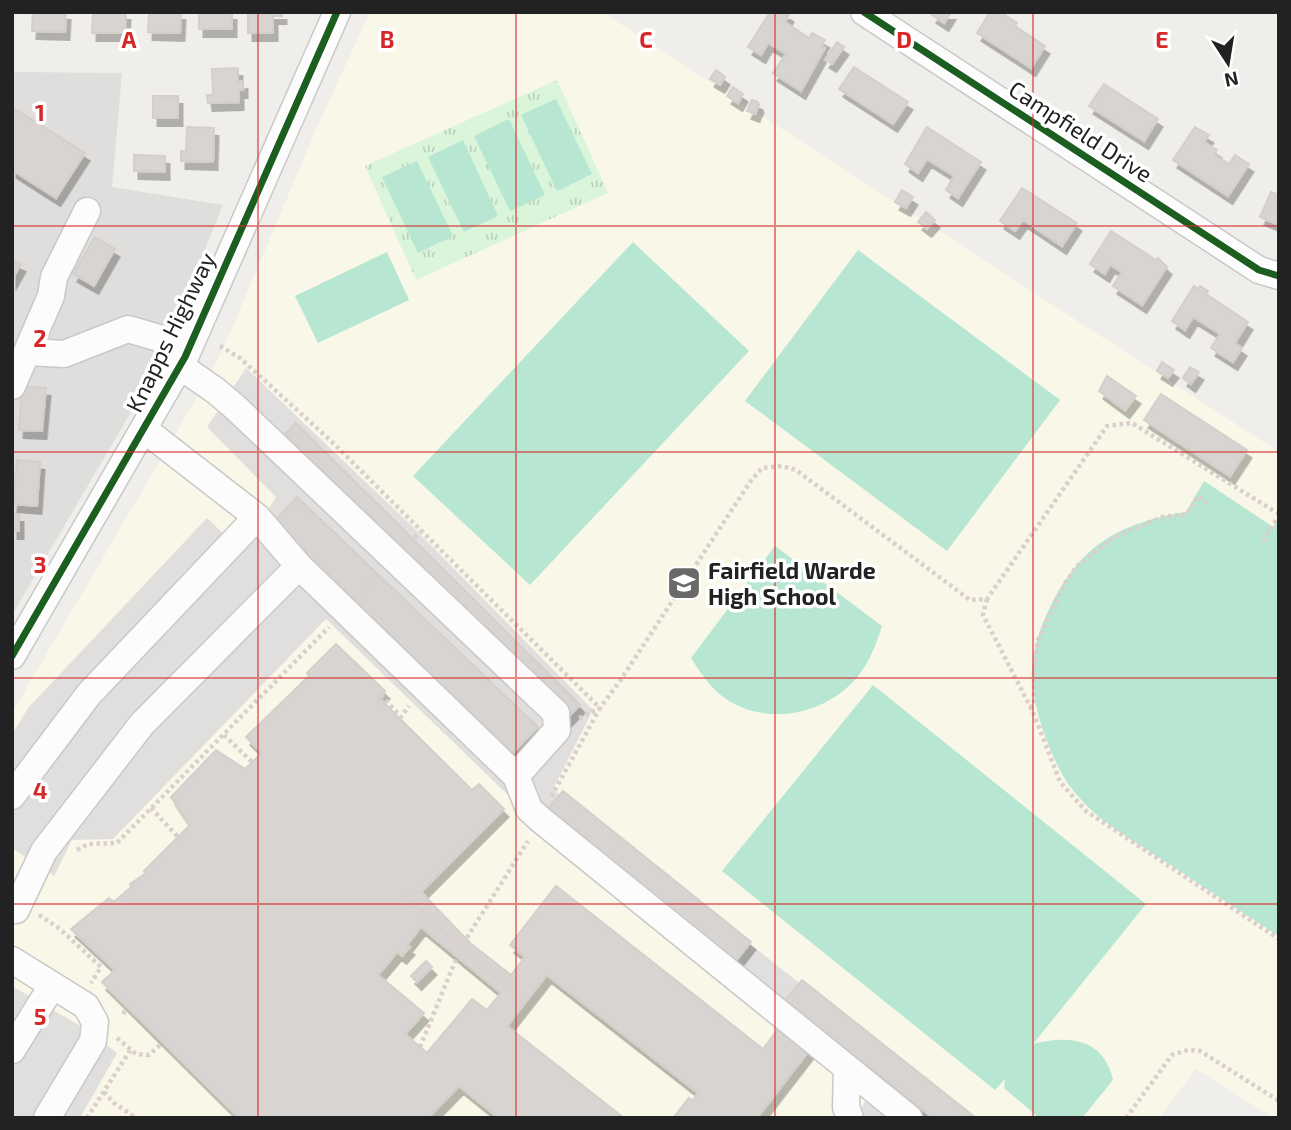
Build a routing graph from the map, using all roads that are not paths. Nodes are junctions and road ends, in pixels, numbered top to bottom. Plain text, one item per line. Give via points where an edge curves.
1 (337, 12) edge
2 (864, 12) edge
3 (87, 211) dead end
4 (1279, 276) edge
5 (29, 352) junction
6 (182, 361) junction
7 (12, 386) edge
8 (145, 430) junction
9 (257, 517) junction
10 (299, 566) junction
11 (12, 656) edge
12 (516, 776) junction
13 (12, 796) edge
14 (22, 915) edge
15 (12, 960) edge
16 (52, 986) junction
17 (12, 1050) edge
18 (847, 1068) junction
19 (47, 1118) edge
20 (850, 1118) edge
21 (909, 1118) edge

1 - 6 street, Knapps Highway
2 - 4 street, Campfield Drive via 1259,270
3 - 5 street via 54,277
5 - 6 street via 64,354 128,329 159,338
5 - 7 street
6 - 8 street, Knapps Highway
6 - 12 street via 556,713 557,730
8 - 9 street
8 - 11 street, Knapps Highway
9 - 10 street
9 - 13 street via 89,694
10 - 12 street
10 - 14 street via 142,723 44,851
12 - 18 street via 528,809
15 - 16 street
16 - 17 street
16 - 19 street via 86,1006 95,1022 93,1041
18 - 20 street
18 - 21 street

